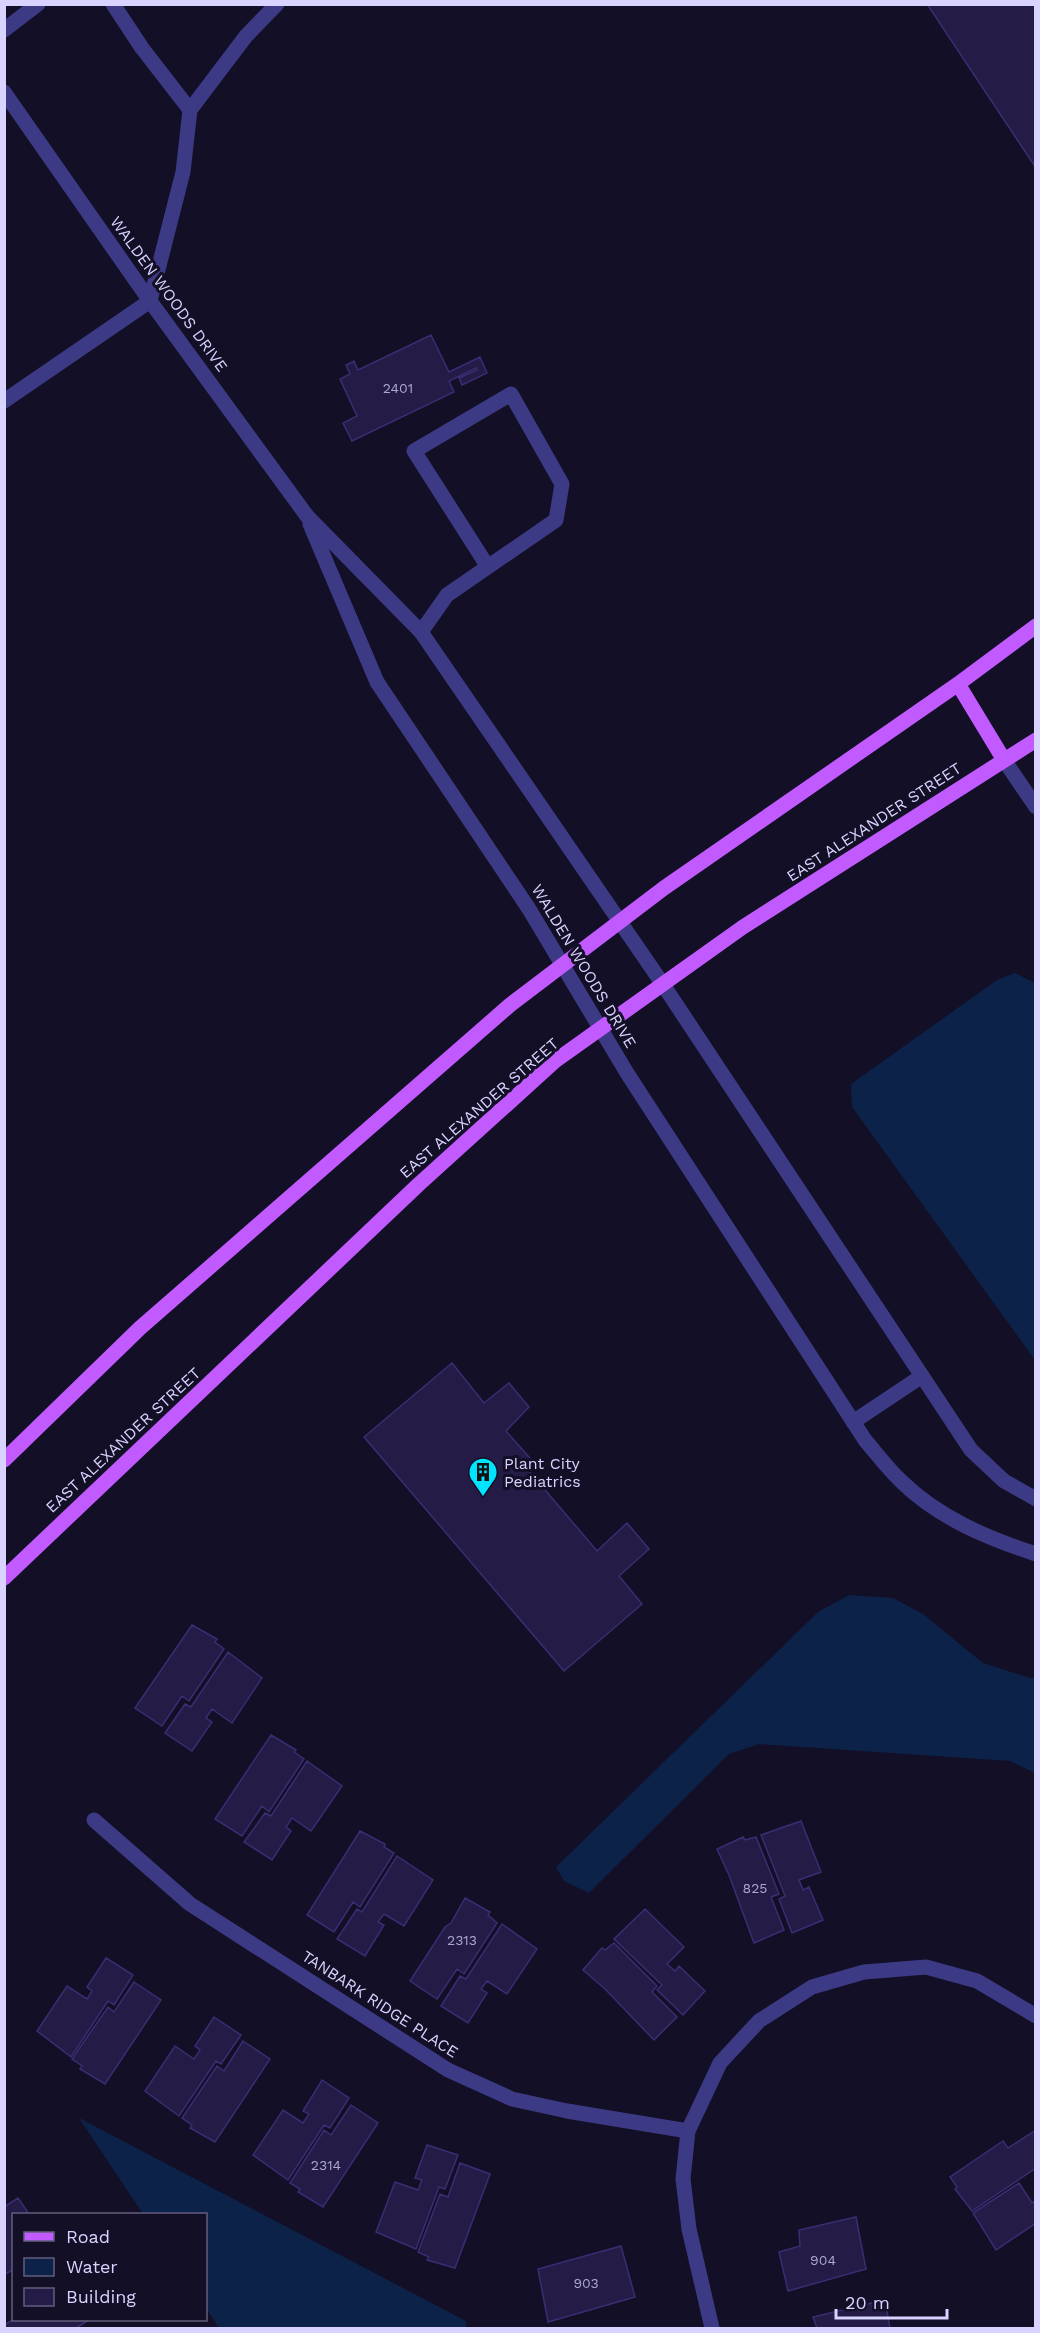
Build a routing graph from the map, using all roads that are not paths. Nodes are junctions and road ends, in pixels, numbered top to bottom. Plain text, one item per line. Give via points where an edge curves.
1 (39, 4) edge
2 (113, 4) edge
3 (277, 4) edge
4 (4, 30) edge
5 (4, 92) edge
6 (190, 110) junction
7 (150, 301) junction
8 (4, 401) edge
9 (307, 516) junction
10 (488, 567) junction
11 (1035, 626) edge
12 (421, 632) junction
13 (958, 684) junction
14 (1035, 740) edge
15 (1004, 760) junction
16 (1035, 807) edge
17 (620, 922) junction
18 (563, 965) junction
19 (662, 983) junction
20 (601, 1029) junction
21 (922, 1376) junction
22 (854, 1422) junction
23 (4, 1461) edge
24 (1035, 1499) edge
25 (1035, 1554) edge
26 (4, 1578) edge
27 (94, 1820) dead end
28 (1035, 2016) edge
29 (688, 2132) junction
30 (712, 2328) edge

1 - 4 street
2 - 6 street
3 - 6 street via 246,36
5 - 7 street, WALDEN WOODS DRIVE
6 - 7 street via 183,172
7 - 8 street
7 - 9 street, WALDEN WOODS DRIVE
9 - 12 street, WALDEN WOODS DRIVE
9 - 18 street, WALDEN WOODS DRIVE via 377,682
10 - 10 street via 555,520 562,483 511,394 414,451
10 - 12 street via 447,595
11 - 13 main road
12 - 17 street, WALDEN WOODS DRIVE
13 - 15 main road
13 - 17 main road
14 - 15 main road, EAST ALEXANDER STREET
15 - 16 street
15 - 19 main road, EAST ALEXANDER STREET
17 - 18 main road
17 - 19 street, WALDEN WOODS DRIVE
18 - 20 street, WALDEN WOODS DRIVE
18 - 23 main road via 510,1005 140,1328
19 - 20 main road, EAST ALEXANDER STREET
19 - 21 street, WALDEN WOODS DRIVE
20 - 22 street, WALDEN WOODS DRIVE
20 - 26 main road, EAST ALEXANDER STREET via 555,1061 418,1185
21 - 22 street
21 - 24 street, WALDEN WOODS DRIVE via 971,1450 1004,1481
22 - 25 street, WALDEN WOODS DRIVE via 902,1482 947,1517 1000,1543
27 - 29 street, TANBARK RIDGE PLACE via 190,1904 448,2070 512,2099
28 - 29 street via 976,1981 926,1967 864,1972 812,1988 759,2021 720,2063
29 - 30 street via 683,2179 689,2229

